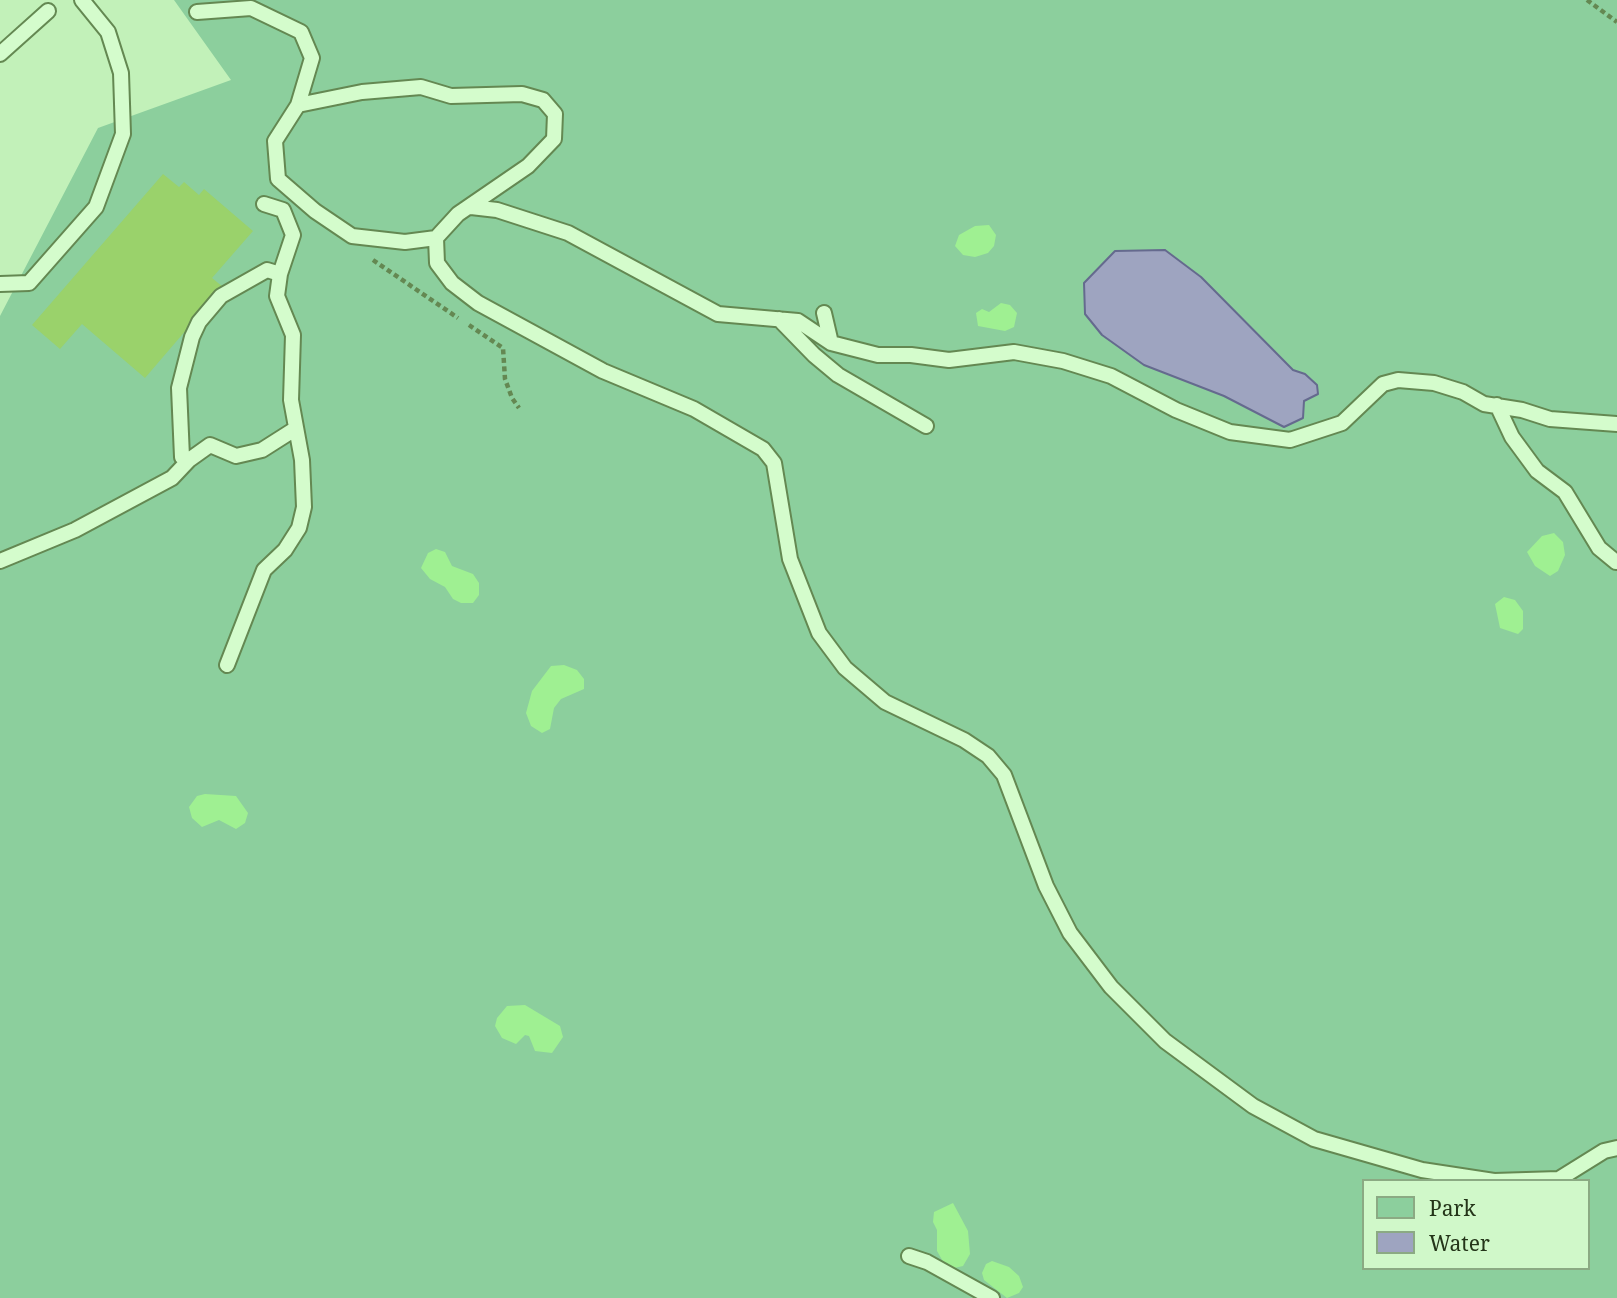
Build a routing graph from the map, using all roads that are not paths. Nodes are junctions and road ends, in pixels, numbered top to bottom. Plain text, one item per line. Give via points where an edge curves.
1 (82, 0) edge
2 (254, 4) edge
3 (48, 11) dead end
4 (197, 12) dead end
5 (0, 54) edge
6 (298, 105) junction
7 (264, 204) dead end
8 (471, 207) junction
9 (436, 238) junction
10 (280, 274) junction
11 (0, 284) edge
12 (824, 313) dead end
13 (779, 319) junction
14 (831, 343) junction
15 (1497, 405) junction
16 (1617, 424) edge
17 (926, 426) dead end
18 (295, 429) junction
19 (189, 460) junction
20 (0, 561) edge
21 (1616, 562) edge
22 (226, 665) dead end
23 (1617, 1148) edge
24 (1481, 1179) edge
25 (1559, 1179) edge
26 (909, 1256) dead end
27 (992, 1298) edge

1 - 11 lane via 108,32 121,73 123,134 96,207 29,283
2 - 4 lane
2 - 6 lane via 301,32 312,58
3 - 5 lane
6 - 8 lane via 362,92 421,87 451,96 522,94 542,100 555,114 554,139 528,166
6 - 9 lane via 275,141 278,179 352,236 405,242
7 - 10 lane via 283,210 293,235
8 - 9 lane
8 - 13 lane via 497,210 568,233 718,314
9 - 24 lane via 438,263 452,283 478,303 603,371 694,409 763,449 774,463 790,559 819,633 845,668 885,702 988,756 1004,775 1046,886 1070,933 1111,986 1165,1041 1253,1106 1314,1139 1422,1170
10 - 18 lane via 277,296 293,335
10 - 19 lane via 267,270 220,296 199,321 179,388 182,457
12 - 14 lane
13 - 14 lane via 798,321
13 - 17 lane via 838,375
14 - 15 lane via 878,355 948,360 1014,352 1063,361 1111,376 1230,432 1290,440 1342,423 1383,384 1398,380 1434,383
15 - 16 lane
15 - 21 lane via 1512,437 1537,471 1565,492 1599,548
18 - 19 lane via 262,450 236,456 209,445
18 - 22 lane via 303,472 299,528 264,570
19 - 20 lane via 160,485 75,530
23 - 25 lane
26 - 27 lane

